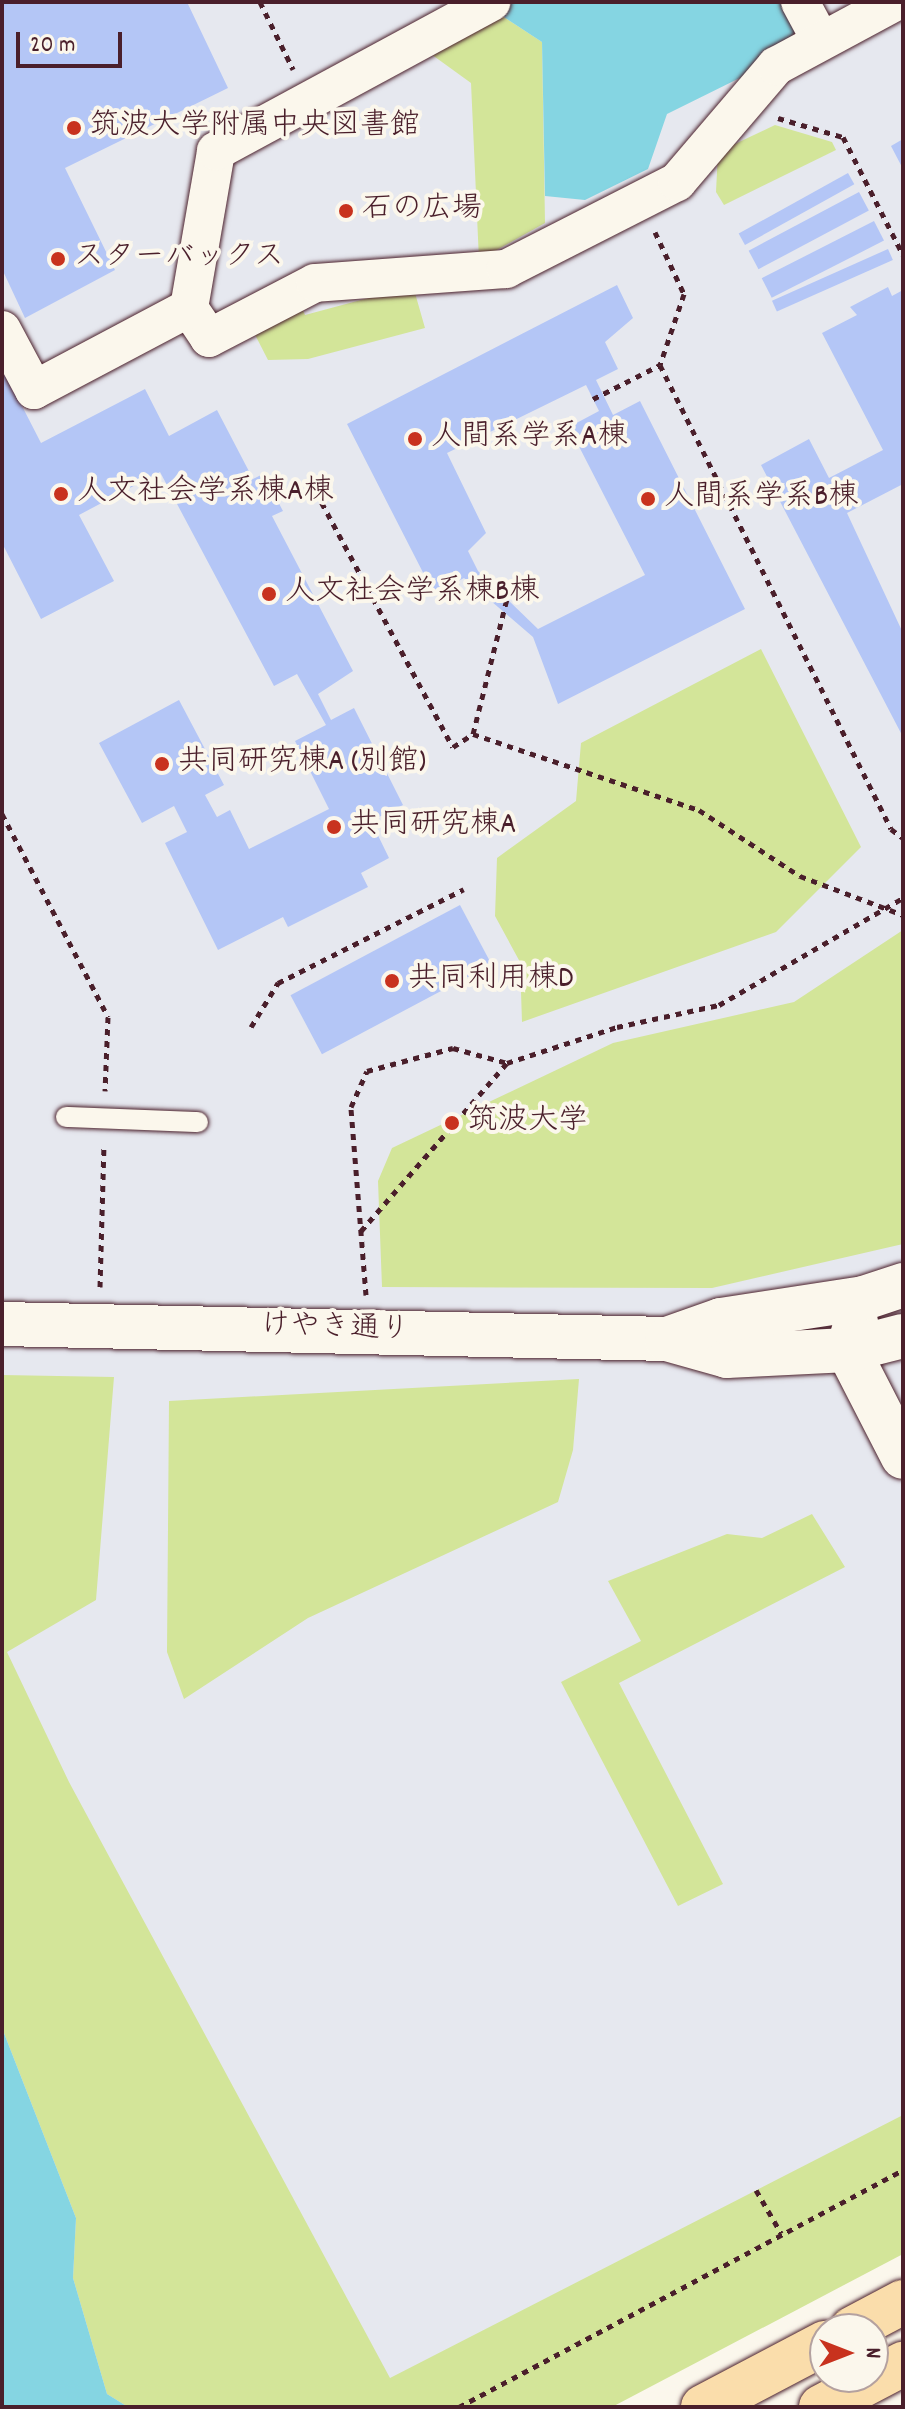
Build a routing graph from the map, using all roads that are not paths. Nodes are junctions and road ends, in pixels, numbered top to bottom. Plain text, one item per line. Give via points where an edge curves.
1 (491, 2) edge
2 (800, 2) edge
3 (895, 2) edge
4 (821, 41) junction
5 (189, 308) junction
6 (2, 330) edge
7 (66, 1117) dead end
8 (198, 1122) dead end
9 (883, 1291) edge
10 (2, 1324) edge
11 (667, 1339) junction
12 (902, 1339) edge
13 (848, 1350) junction
14 (903, 1457) edge
15 (903, 2302) edge
16 (882, 2313) edge
17 (809, 2351) edge
18 (903, 2364) edge
19 (703, 2407) edge
20 (821, 2407) edge

1 - 5 street via 216,151
2 - 4 street
3 - 4 street
4 - 5 street via 776,66 677,182 506,269 315,283 209,338
5 - 6 street via 34,390
7 - 8 lane
9 - 11 street, けやき通り via 721,1320
9 - 12 street
9 - 13 street
10 - 11 street, けやき通り
11 - 13 street, けやき通り via 727,1356
12 - 13 street, けやき通り
13 - 14 street
15 - 16 main road
17 - 19 main road
18 - 20 main road

